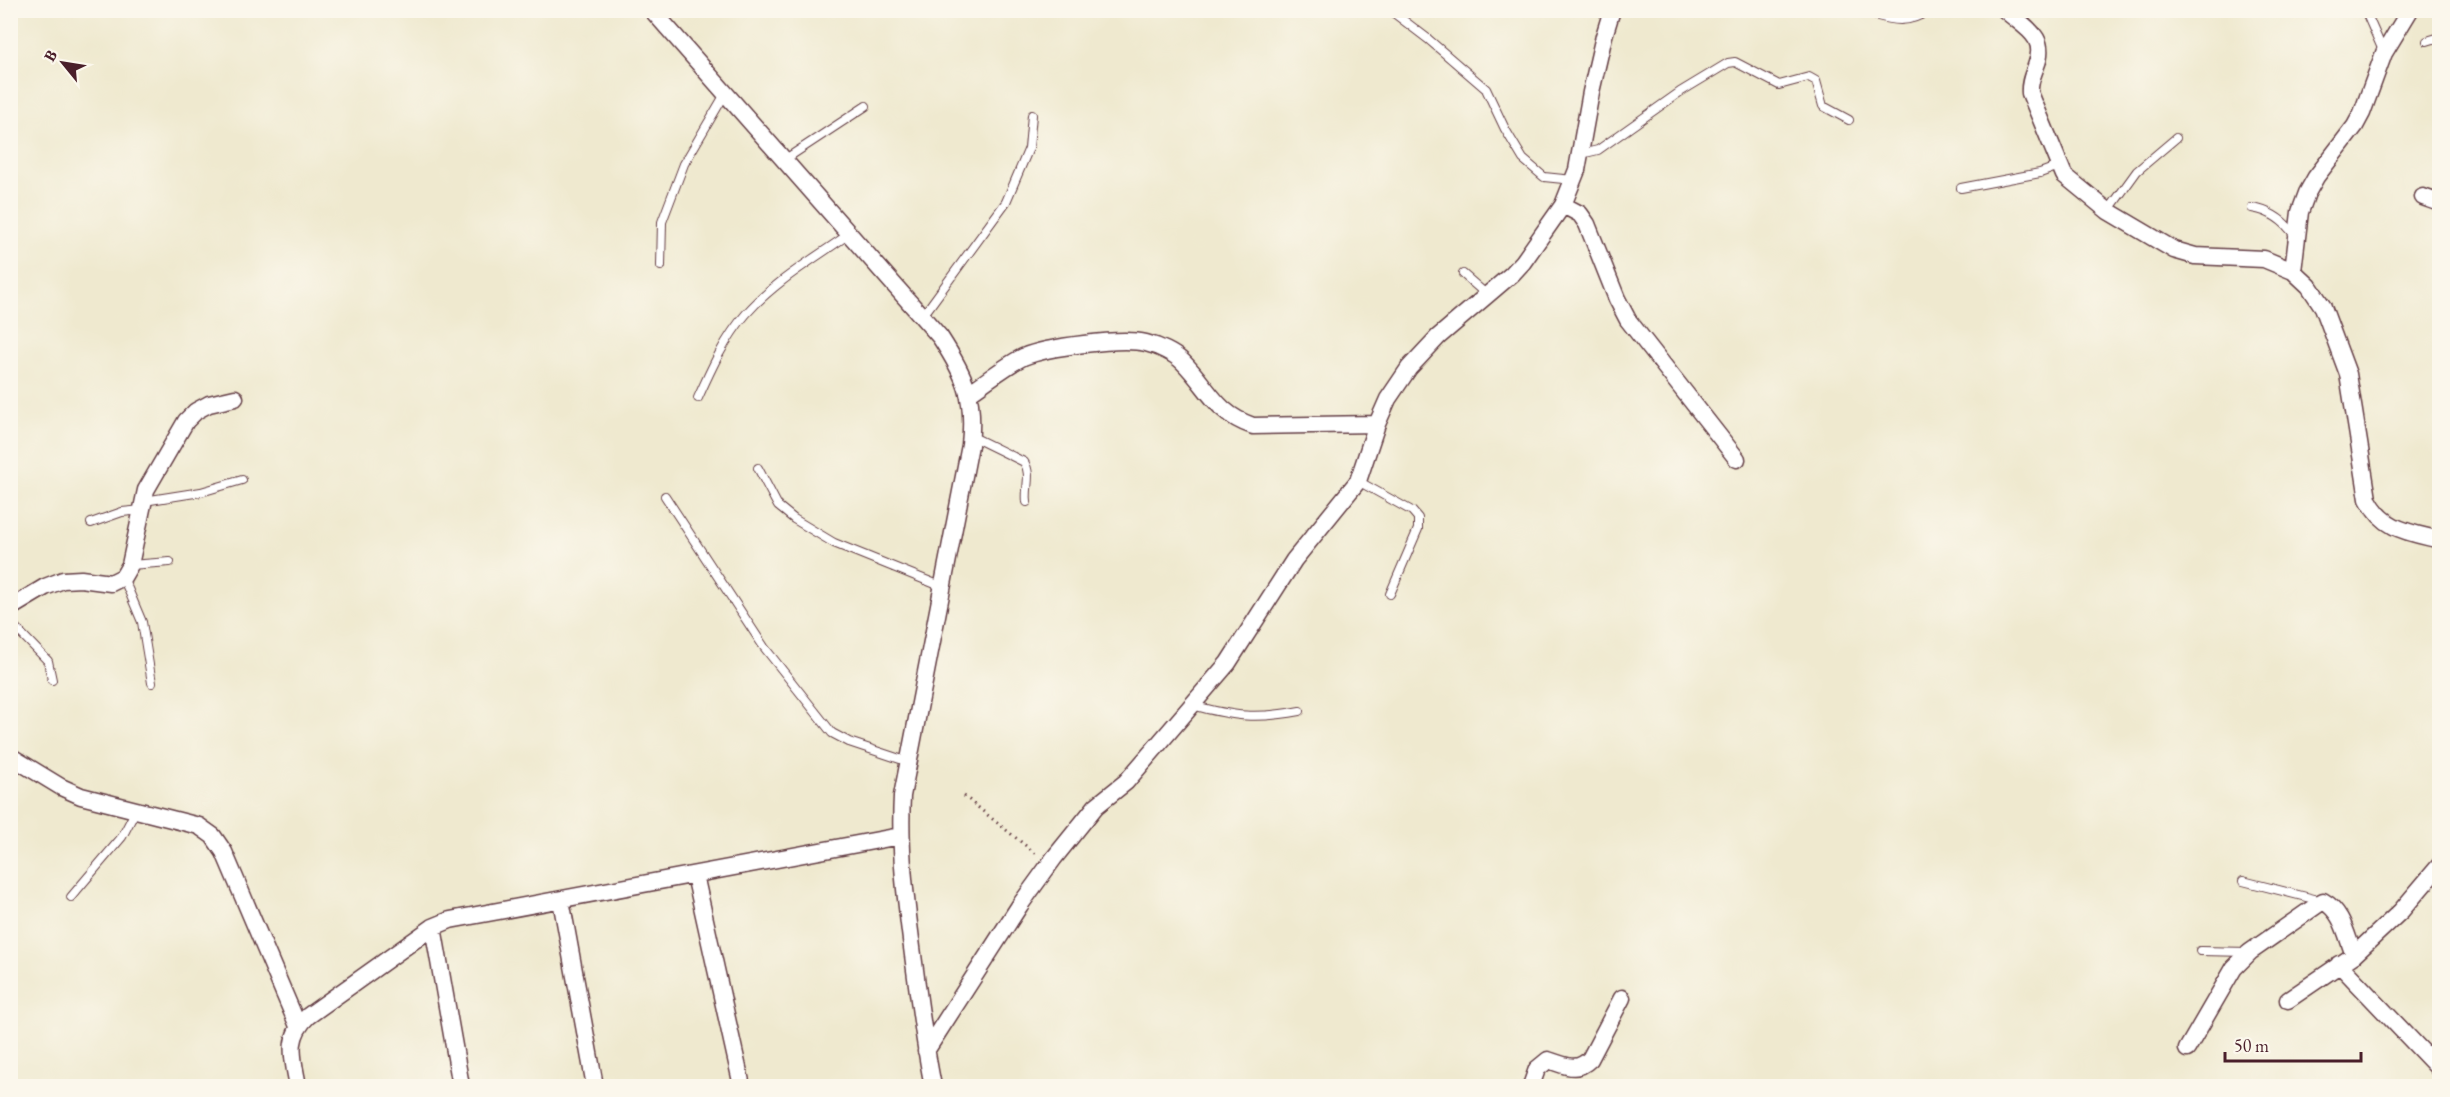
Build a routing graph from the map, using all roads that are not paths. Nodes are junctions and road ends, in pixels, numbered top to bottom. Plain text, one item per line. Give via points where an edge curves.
1 (652, 10) edge
2 (1390, 10) edge
3 (1612, 10) edge
4 (1929, 10) edge
5 (2005, 10) edge
6 (2365, 10) edge
7 (2410, 10) edge
8 (1870, 14) dead end
9 (2439, 37) edge
10 (2427, 41) dead end
11 (2384, 53) junction
12 (725, 94) junction
13 (866, 106) dead end
14 (1032, 115) dead end
15 (1849, 120) dead end
16 (2176, 138) dead end
17 (1581, 154) junction
18 (784, 160) junction
19 (2059, 166) junction
20 (1573, 180) junction
21 (1961, 188) dead end
22 (2423, 197) dead end
23 (2439, 203) edge
24 (1563, 205) junction
25 (2252, 208) dead end
26 (2108, 211) junction
27 (849, 234) junction
28 (2297, 238) junction
29 (661, 266) dead end
30 (2293, 271) junction
31 (1463, 274) dead end
32 (1487, 295) junction
33 (921, 317) junction
34 (969, 393) junction
35 (235, 398) dead end
36 (698, 398) dead end
37 (1377, 424) junction
38 (971, 436) junction
39 (1737, 459) dead end
40 (758, 468) dead end
41 (242, 480) dead end
42 (1358, 481) junction
43 (664, 496) dead end
44 (1027, 502) dead end
45 (143, 506) junction
46 (91, 523) dead end
47 (2439, 540) edge
48 (170, 562) dead end
49 (127, 571) junction
50 (943, 587) junction
51 (1390, 594) dead end
52 (10, 608) edge
53 (10, 622) edge
54 (52, 680) dead end
55 (152, 683) dead end
56 (1192, 705) junction
57 (1300, 711) dead end
58 (10, 756) edge
59 (909, 762) junction
60 (136, 810) junction
61 (900, 836) junction
62 (2439, 865) edge
63 (695, 875) junction
64 (2242, 881) dead end
65 (71, 897) dead end
66 (561, 900) junction
67 (2323, 901) junction
68 (433, 927) junction
69 (2200, 951) dead end
70 (2250, 952) junction
71 (2347, 960) junction
72 (1622, 998) dead end
73 (2288, 1000) dead end
74 (298, 1026) junction
75 (2187, 1049) dead end
76 (926, 1052) junction
77 (2439, 1070) edge
78 (298, 1086) edge
79 (461, 1086) edge
80 (595, 1086) edge
81 (742, 1086) edge
82 (933, 1086) edge
83 (1531, 1086) edge

1 - 12 street
2 - 20 lane via 1486,89 1523,159 1544,177
3 - 17 street via 1591,92
4 - 8 lane via 1903,22
5 - 19 street via 2040,44 2030,93
6 - 11 lane
7 - 11 street
9 - 10 lane
11 - 28 street via 2355,126 2307,193
12 - 18 street
12 - 29 lane via 684,164 665,213
13 - 18 lane
14 - 33 lane via 1029,148 1006,202
15 - 17 lane via 1823,106 1816,81 1809,77 1779,85 1728,63 1598,150
16 - 26 lane via 2137,171
17 - 20 street
18 - 27 street
19 - 21 lane
19 - 26 street via 2073,183
20 - 24 street
22 - 23 street
24 - 32 street via 1523,262
24 - 39 street via 1580,214 1587,224 1628,320
25 - 28 lane via 2277,217
26 - 30 street via 2185,254 2264,260
27 - 33 street
27 - 36 lane via 781,282 746,314 718,354
28 - 30 street
30 - 47 street via 2323,307 2344,361 2368,499 2374,511 2398,529
31 - 32 lane
32 - 37 street via 1423,352 1388,399
33 - 34 street via 959,365
34 - 37 street via 1021,358 1041,350 1123,341 1146,343 1182,361 1224,411 1253,426
34 - 38 street
35 - 45 street via 209,404 186,421 152,478
37 - 42 street
38 - 44 lane via 1024,462 1029,474
38 - 50 street
40 - 50 lane via 778,506 794,519 834,543
41 - 45 lane
42 - 51 lane via 1418,518 1418,529
42 - 56 street via 1294,560 1228,663
43 - 59 lane via 764,647 832,733
45 - 46 lane
45 - 49 street
48 - 49 lane
49 - 52 street via 111,582 63,580
49 - 55 lane via 142,622
50 - 59 street
53 - 54 lane via 48,661
56 - 57 lane via 1241,717
56 - 76 street via 1126,782 1096,806 1050,865
58 - 60 street via 81,796
59 - 61 street
60 - 65 lane via 122,837
60 - 74 street via 199,826 213,836 224,852
61 - 63 street
61 - 76 street
62 - 71 street via 2401,910
63 - 66 street
63 - 81 street
64 - 67 lane
66 - 68 street
66 - 80 street
67 - 70 street
67 - 71 street via 2340,918
68 - 74 street
68 - 79 street
69 - 70 lane
70 - 75 street via 2229,975
71 - 73 street
71 - 77 street
72 - 83 street via 1582,1067 1548,1060 1537,1069
74 - 78 street via 292,1055
76 - 82 street

